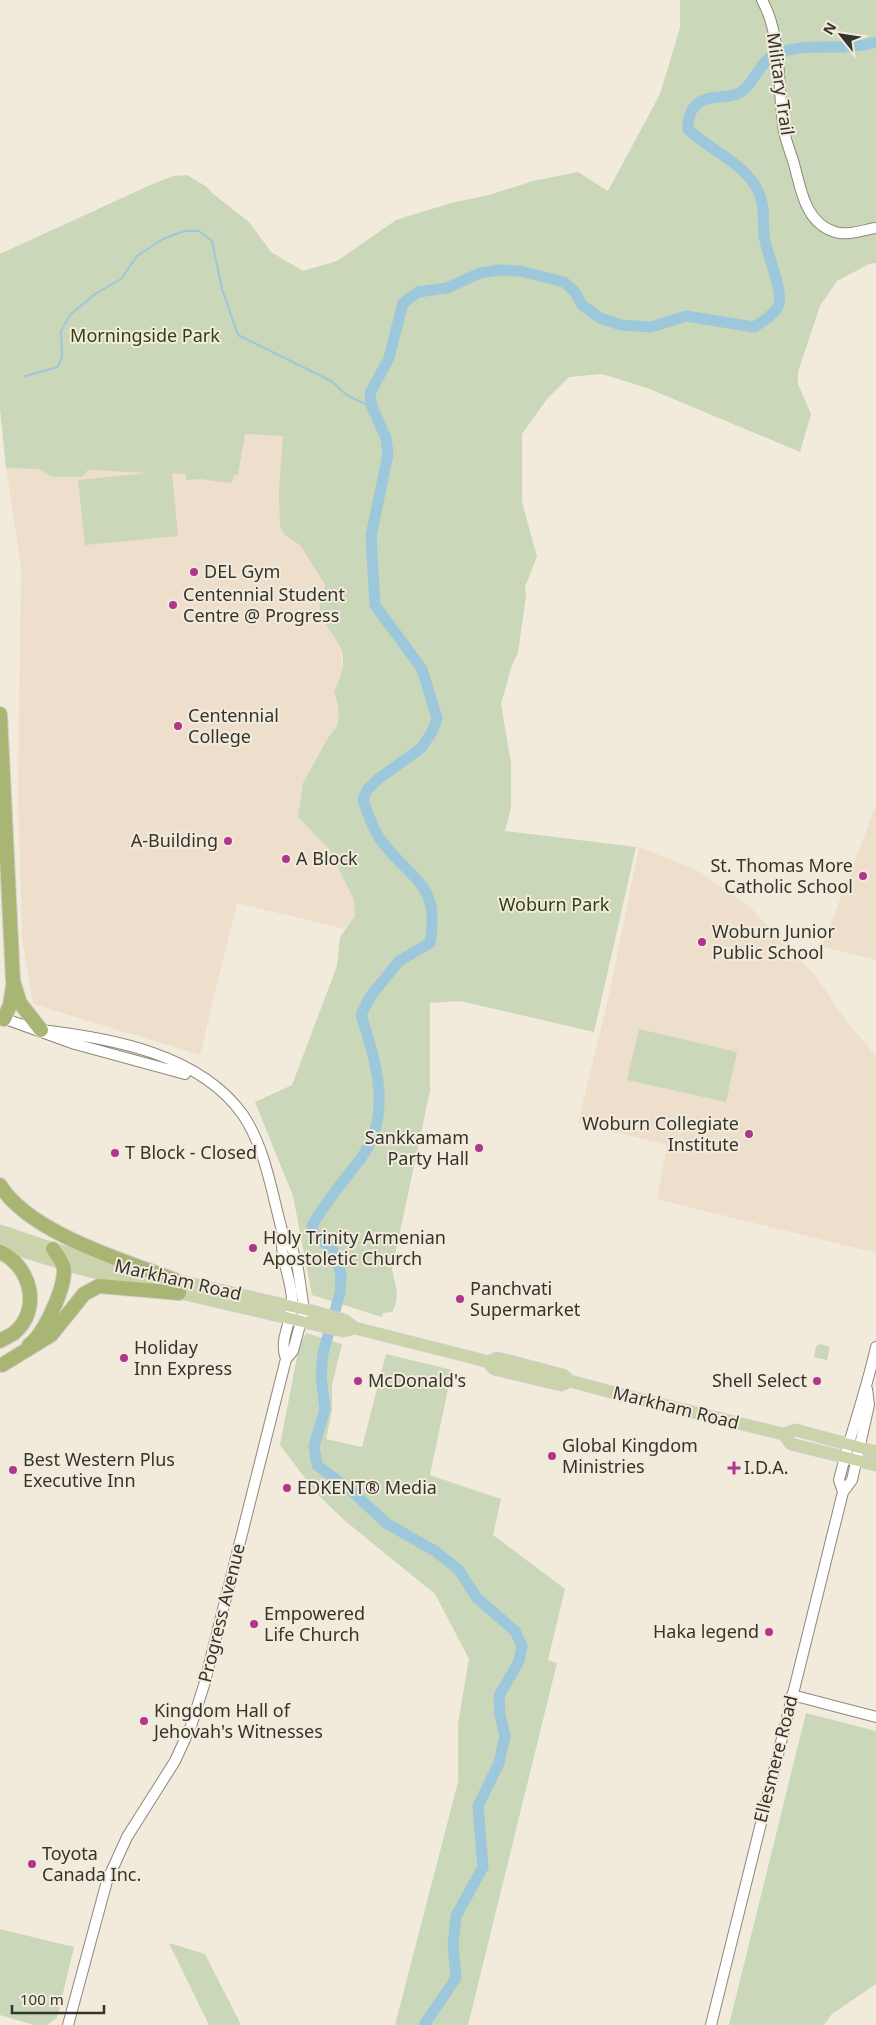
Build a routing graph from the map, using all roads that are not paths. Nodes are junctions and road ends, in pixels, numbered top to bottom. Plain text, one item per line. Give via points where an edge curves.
1 (762, 0) edge
2 (876, 228) edge
3 (0, 714) edge
4 (13, 981) junction
5 (2, 1018) edge
6 (42, 1030) junction
7 (127, 1046) junction
8 (119, 1054) junction
9 (182, 1068) junction
10 (0, 1185) edge
11 (0, 1231) edge
12 (0, 1244) edge
13 (53, 1249) junction
14 (0, 1252) edge
15 (62, 1264) junction
16 (177, 1286) junction
17 (297, 1314) junction
18 (0, 1340) edge
19 (876, 1347) edge
20 (1, 1366) edge
21 (783, 1434) junction
22 (854, 1445) junction
23 (876, 1452) edge
24 (845, 1457) junction
25 (856, 1460) junction
26 (876, 1465) edge
27 (842, 1492) junction
28 (792, 1695) junction
29 (876, 1717) edge
30 (68, 2025) edge
31 (711, 2025) edge

1 - 2 main road, Military Trail via 771,20 775,43 784,132 809,211 821,225 839,233
3 - 4 highway
4 - 5 highway via 10,1005
4 - 6 highway via 20,1002
5 - 6 main road, Progress Avenue
6 - 7 main road, Progress Avenue
6 - 8 main road, Progress Avenue via 75,1044
7 - 8 main road
7 - 9 main road, Progress Avenue via 167,1058
8 - 9 main road, Progress Avenue
9 - 17 main road, Progress Avenue via 216,1087 233,1103 263,1158 283,1234 290,1240 298,1269
10 - 16 highway via 23,1208 56,1232
11 - 13 main road, Markham Road
12 - 15 main road, Markham Road
13 - 15 highway
13 - 16 main road, Markham Road
14 - 18 highway via 22,1269 31,1297 27,1314 15,1333
15 - 16 main road, Markham Road
15 - 20 highway via 64,1272 51,1316 34,1342
16 - 17 main road, Markham Road
16 - 20 highway via 99,1286 84,1294 51,1335
17 - 21 main road, Markham Road via 488,1362 496,1358
17 - 30 main road, Progress Avenue via 282,1348 286,1359 204,1686 175,1760 127,1837 107,1882
19 - 22 main road, Ellesmere Road via 867,1389 869,1405
21 - 22 main road, Markham Road via 796,1430
21 - 24 main road, Markham Road via 791,1444
22 - 23 main road, Markham Road
22 - 24 main road, Ellesmere Road
22 - 25 main road, Ellesmere Road
24 - 25 main road, Markham Road
24 - 27 main road, Ellesmere Road via 839,1480
25 - 26 main road, Markham Road
25 - 27 main road, Ellesmere Road via 852,1480
27 - 28 main road, Ellesmere Road
28 - 29 main road
28 - 31 main road, Ellesmere Road

